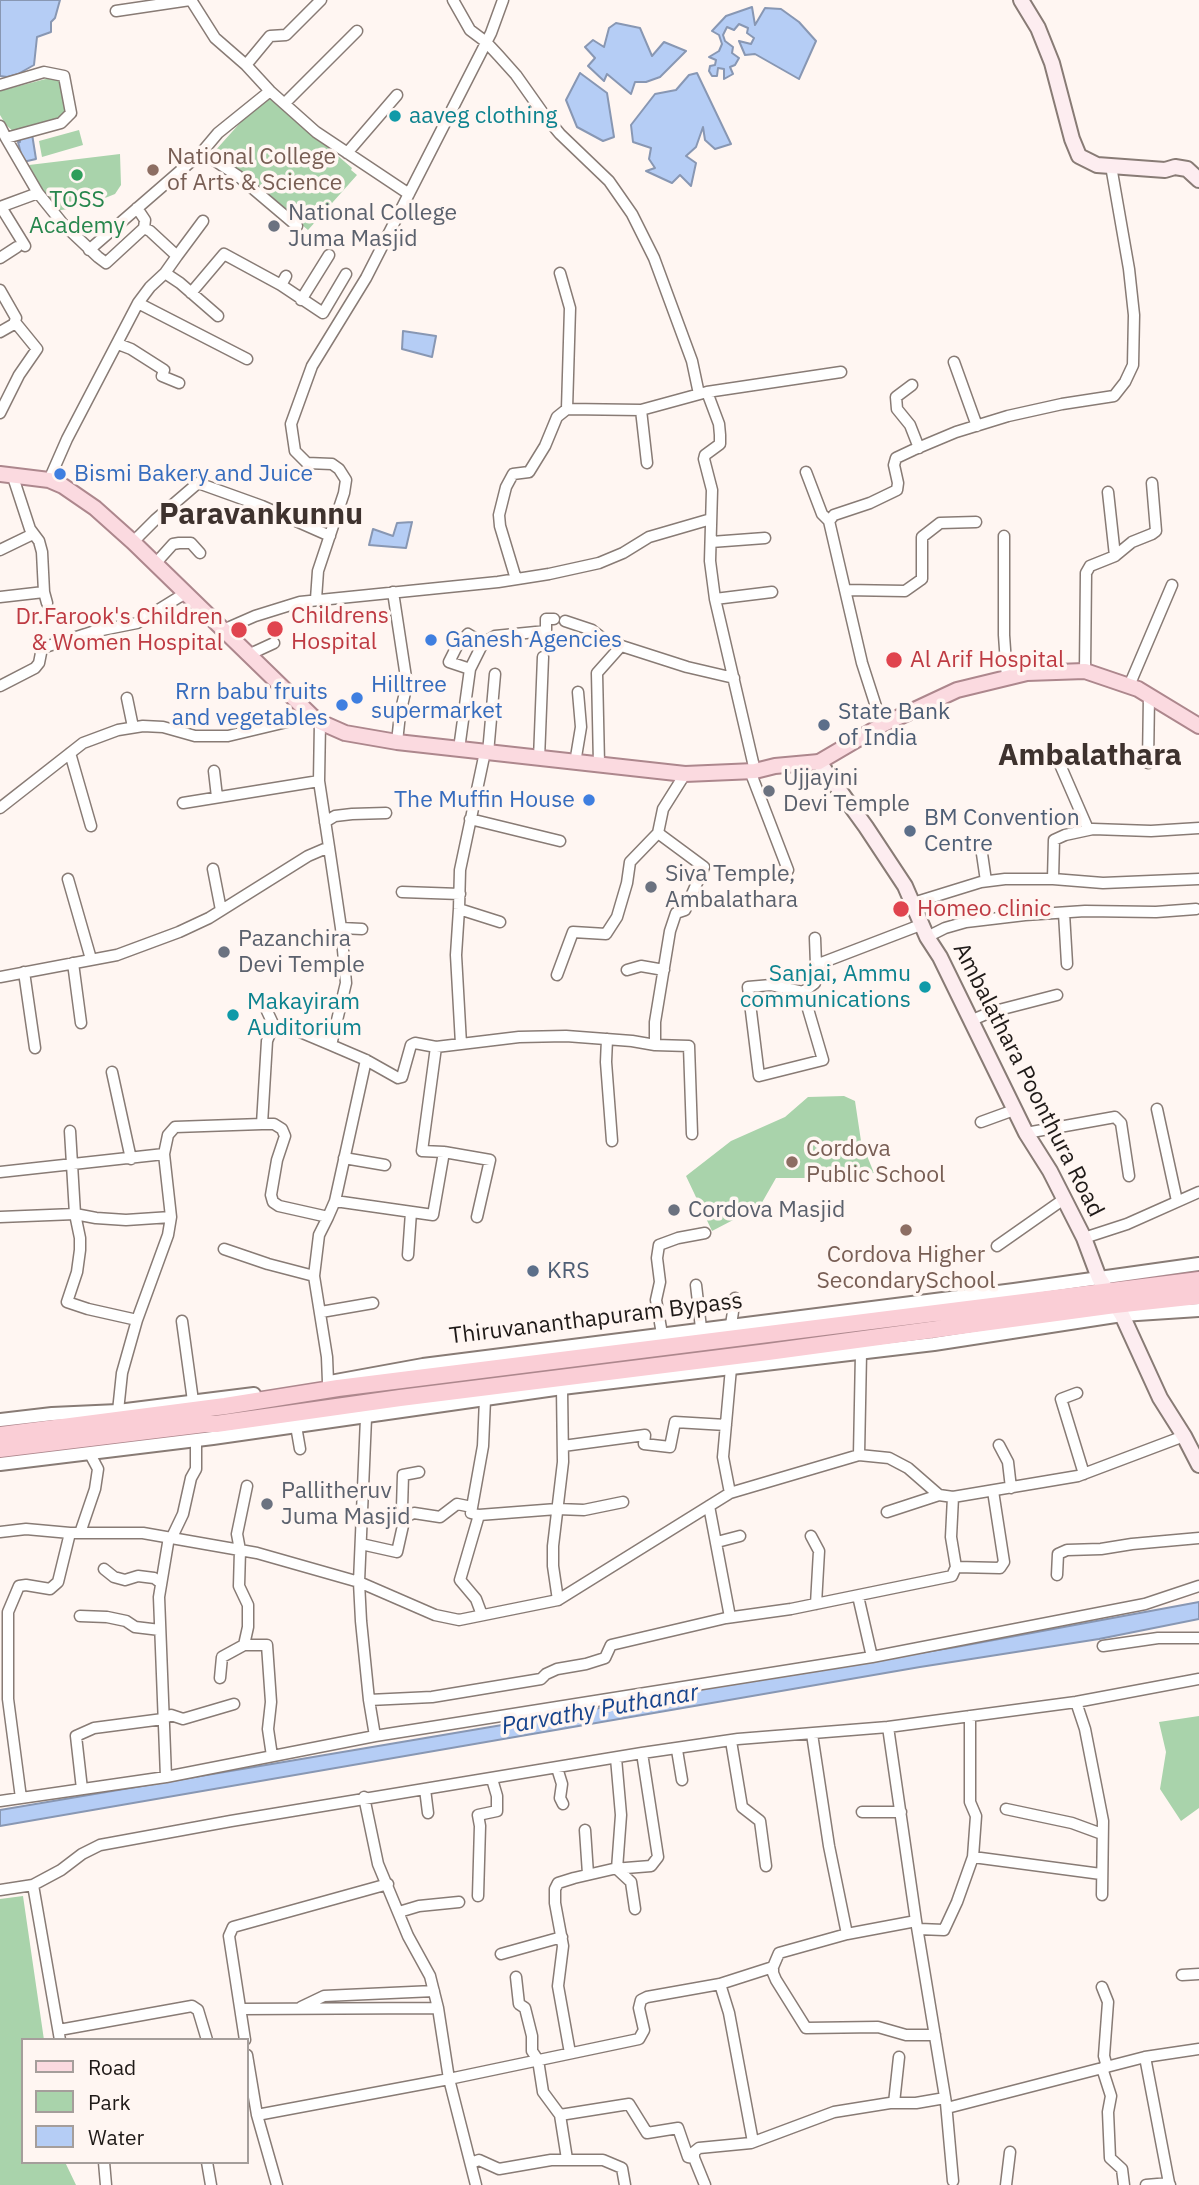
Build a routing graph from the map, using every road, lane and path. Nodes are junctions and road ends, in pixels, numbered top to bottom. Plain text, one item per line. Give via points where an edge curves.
1 (191, 0) edge
2 (321, 0) edge
3 (453, 0) edge
4 (503, 0) edge
5 (1021, 0) edge
6 (116, 10) dead end
7 (356, 31) dead end
8 (486, 42) junction
9 (246, 65) junction
10 (0, 85) edge
11 (270, 91) junction
12 (397, 95) dead end
13 (285, 103) junction
14 (0, 126) edge
15 (6, 138) junction
16 (202, 152) junction
17 (346, 153) junction
18 (1111, 166) junction
19 (1199, 180) edge
20 (38, 193) junction
21 (409, 194) junction
22 (1, 207) edge
23 (137, 208) junction
24 (203, 221) dead end
25 (297, 226) dead end
26 (144, 228) junction
27 (89, 250) junction
28 (329, 255) dead end
29 (177, 256) junction
30 (0, 258) edge
31 (165, 273) junction
32 (346, 274) dead end
33 (559, 274) dead end
34 (0, 290) edge
35 (191, 293) junction
36 (302, 300) junction
37 (138, 303) junction
38 (218, 316) dead end
39 (15, 322) junction
40 (0, 332) edge
41 (118, 344) junction
42 (247, 359) dead end
43 (954, 362) dead end
44 (841, 372) dead end
45 (179, 383) dead end
46 (912, 385) dead end
47 (703, 393) junction
48 (567, 409) junction
49 (640, 410) junction
50 (0, 413) edge
51 (977, 426) junction
52 (919, 447) junction
53 (647, 463) dead end
54 (806, 472) dead end
55 (6, 475) edge
56 (50, 481) junction
57 (1152, 483) dead end
58 (1108, 492) dead end
59 (712, 519) junction
60 (829, 521) junction
61 (976, 522) dead end
62 (33, 534) junction
63 (330, 536) junction
64 (1004, 536) dead end
65 (765, 538) dead end
66 (132, 542) junction
67 (710, 542) junction
68 (0, 550) edge
69 (200, 553) dead end
70 (1115, 556) junction
71 (155, 564) junction
72 (516, 579) junction
73 (1172, 585) dead end
74 (845, 590) junction
75 (44, 592) junction
76 (393, 592) junction
77 (772, 592) dead end
78 (184, 594) junction
79 (0, 597) edge
80 (316, 599) junction
81 (715, 599) junction
82 (47, 603) dead end
83 (554, 619) dead end
84 (565, 621) dead end
85 (223, 631) junction
86 (274, 643) dead end
87 (483, 643) junction
88 (621, 646) junction
89 (248, 655) junction
90 (543, 657) dead end
91 (470, 669) junction
92 (1085, 671) junction
93 (495, 674) dead end
94 (734, 678) junction
95 (1007, 678) junction
96 (0, 686) edge
97 (1129, 686) junction
98 (578, 692) dead end
99 (1149, 696) junction
100 (127, 698) dead end
101 (316, 719) junction
102 (882, 725) junction
103 (1199, 726) edge
104 (133, 727) junction
105 (397, 742) junction
106 (459, 749) junction
107 (486, 752) junction
108 (70, 753) junction
109 (539, 759) junction
110 (1058, 760) dead end
111 (819, 762) junction
112 (576, 763) junction
113 (1147, 763) dead end
114 (598, 764) junction
115 (214, 771) dead end
116 (753, 771) junction
117 (685, 774) junction
118 (319, 781) junction
119 (217, 797) junction
120 (183, 803) dead end
121 (0, 808) edge
122 (386, 813) dead end
123 (470, 820) junction
124 (325, 822) junction
125 (91, 826) dead end
126 (1199, 828) edge
127 (1088, 830) junction
128 (658, 833) junction
129 (560, 841) dead end
130 (329, 847) junction
131 (981, 847) dead end
132 (213, 869) dead end
133 (788, 870) dead end
134 (68, 879) dead end
135 (1053, 879) junction
136 (1199, 879) edge
137 (986, 881) junction
138 (402, 892) dead end
139 (460, 894) junction
140 (913, 903) junction
141 (459, 909) junction
142 (1196, 909) dead end
143 (221, 910) junction
144 (1065, 913) junction
145 (500, 922) dead end
146 (341, 928) junction
147 (362, 929) dead end
148 (925, 930) junction
149 (815, 938) dead end
150 (92, 959) junction
151 (74, 962) junction
152 (1067, 964) dead end
153 (816, 965) junction
154 (627, 970) dead end
155 (664, 970) junction
156 (24, 972) junction
157 (557, 975) dead end
158 (0, 977) edge
159 (803, 992) junction
160 (1057, 996) dead end
161 (267, 1012) dead end
162 (970, 1021) junction
163 (81, 1023) dead end
164 (275, 1028) junction
165 (607, 1039) junction
166 (461, 1044) junction
167 (331, 1045) junction
168 (654, 1045) junction
169 (436, 1047) junction
170 (35, 1048) dead end
171 (366, 1060) junction
172 (112, 1072) dead end
173 (1157, 1109) dead end
174 (1014, 1110) junction
175 (981, 1122) dead end
176 (262, 1124) junction
177 (70, 1131) dead end
178 (1026, 1133) junction
179 (692, 1134) dead end
180 (612, 1141) dead end
181 (444, 1152) junction
182 (163, 1154) junction
183 (344, 1158) junction
184 (131, 1159) junction
185 (72, 1164) junction
186 (385, 1166) dead end
187 (0, 1172) edge
188 (1129, 1177) dead end
189 (1199, 1192) edge
190 (1064, 1199) junction
191 (335, 1201) junction
192 (1177, 1201) junction
193 (411, 1212) junction
194 (75, 1214) junction
195 (0, 1217) edge
196 (171, 1217) junction
197 (328, 1217) junction
198 (477, 1217) dead end
199 (705, 1233) dead end
200 (1084, 1238) junction
201 (997, 1246) dead end
202 (224, 1249) dead end
203 (408, 1255) dead end
204 (1199, 1264) edge
205 (314, 1276) junction
206 (1199, 1280) edge
207 (696, 1285) dead end
208 (1199, 1296) edge
209 (1111, 1297) junction
210 (735, 1298) dead end
211 (373, 1303) dead end
212 (1199, 1310) edge
213 (321, 1312) junction
214 (138, 1320) junction
215 (182, 1321) dead end
216 (731, 1325) junction
217 (701, 1328) junction
218 (662, 1334) junction
219 (861, 1353) junction
220 (731, 1368) junction
221 (328, 1382) junction
222 (562, 1388) junction
223 (1077, 1393) dead end
224 (485, 1399) junction
225 (193, 1401) junction
226 (118, 1411) junction
227 (366, 1418) junction
228 (0, 1420) edge
229 (726, 1425) junction
230 (296, 1426) junction
231 (0, 1435) edge
232 (1184, 1436) junction
233 (196, 1440) junction
234 (999, 1445) dead end
235 (563, 1446) junction
236 (0, 1449) edge
237 (300, 1449) dead end
238 (90, 1454) junction
239 (859, 1455) junction
240 (0, 1464) edge
241 (1199, 1465) edge
242 (419, 1472) dead end
243 (1084, 1474) junction
244 (247, 1486) dead end
245 (1011, 1488) junction
246 (993, 1491) junction
247 (730, 1493) junction
248 (939, 1496) junction
249 (953, 1497) junction
250 (623, 1502) dead end
251 (709, 1506) junction
252 (557, 1509) junction
253 (476, 1511) junction
254 (887, 1512) dead end
255 (404, 1521) junction
256 (0, 1532) edge
257 (75, 1533) junction
258 (740, 1536) dead end
259 (811, 1536) dead end
260 (171, 1537) junction
261 (1199, 1538) edge
262 (717, 1542) junction
263 (361, 1544) junction
264 (240, 1550) junction
265 (956, 1567) junction
266 (104, 1569) dead end
267 (1057, 1575) dead end
268 (359, 1582) junction
269 (161, 1583) junction
270 (1199, 1586) edge
271 (858, 1596) junction
272 (558, 1600) junction
273 (816, 1604) junction
274 (482, 1615) junction
275 (80, 1616) dead end
276 (730, 1617) junction
277 (4, 1625) edge
278 (160, 1630) junction
279 (1199, 1638) edge
280 (244, 1645) junction
281 (1103, 1646) dead end
282 (872, 1657) junction
283 (220, 1678) dead end
284 (1199, 1679) edge
285 (4, 1686) edge
286 (369, 1700) junction
287 (1076, 1702) junction
288 (234, 1704) dead end
289 (5, 1712) edge
290 (970, 1716) junction
291 (163, 1719) junction
292 (888, 1727) junction
293 (812, 1734) junction
294 (375, 1736) junction
295 (732, 1741) junction
296 (677, 1750) junction
297 (642, 1753) junction
298 (272, 1756) junction
299 (616, 1758) junction
300 (557, 1768) junction
301 (166, 1777) junction
302 (492, 1779) junction
303 (682, 1780) dead end
304 (82, 1789) junction
305 (425, 1790) junction
306 (364, 1797) junction
307 (21, 1798) junction
308 (0, 1801) edge
309 (563, 1804) dead end
310 (1006, 1810) dead end
311 (862, 1812) dead end
312 (901, 1812) junction
313 (428, 1814) dead end
314 (585, 1830) dead end
315 (1102, 1834) junction
316 (973, 1857) junction
317 (766, 1866) dead end
318 (617, 1869) junction
319 (588, 1874) junction
320 (1101, 1874) junction
321 (388, 1884) junction
322 (33, 1885) junction
323 (0, 1890) edge
324 (1101, 1895) dead end
325 (478, 1896) dead end
326 (459, 1902) dead end
327 (635, 1909) dead end
328 (399, 1912) junction
329 (918, 1925) junction
330 (847, 1934) junction
331 (562, 1937) junction
332 (501, 1954) dead end
333 (773, 1967) junction
334 (1199, 1974) edge
335 (1182, 1975) dead end
336 (516, 1977) dead end
337 (720, 1983) junction
338 (1102, 1987) dead end
339 (434, 1992) junction
340 (241, 2008) junction
341 (297, 2008) junction
342 (438, 2008) junction
343 (60, 2035) edge
344 (935, 2035) junction
345 (206, 2038) edge
346 (245, 2038) edge
347 (1199, 2049) edge
348 (570, 2053) junction
349 (898, 2057) dead end
350 (1145, 2057) junction
351 (538, 2060) junction
352 (1104, 2067) junction
353 (248, 2074) edge
354 (449, 2079) junction
355 (894, 2103) junction
356 (946, 2103) junction
357 (257, 2115) junction
358 (560, 2115) junction
359 (753, 2142) junction
360 (1010, 2152) dead end
361 (694, 2158) junction
362 (567, 2159) junction
363 (471, 2163) junction
364 (104, 2164) edge
365 (207, 2164) edge
366 (953, 2183) edge
367 (1170, 2184) edge
368 (106, 2185) edge
369 (211, 2185) edge
370 (277, 2185) edge
371 (476, 2185) edge
372 (625, 2185) edge
373 (705, 2185) edge
374 (940, 2185) edge
375 (1006, 2185) edge
376 (1125, 2185) edge
377 (1146, 2185) edge

1 - 6 street
1 - 9 street via 215,38
2 - 9 street via 286,35 270,36
3 - 8 street via 470,30
4 - 8 street
5 - 18 main road via 1052,63 1079,156
7 - 13 street
8 - 21 street
8 - 47 street via 560,134 609,181 632,214 654,258
9 - 11 street
10 - 15 street via 44,72 64,76 71,113 61,123
11 - 13 street
11 - 16 street
12 - 17 street
13 - 17 street
14 - 15 street
15 - 20 street
16 - 23 street
16 - 25 street
17 - 21 street
18 - 19 main road via 1175,167 1187,169
18 - 51 street via 1132,290 1133,365 1129,374 1114,396
20 - 22 street
20 - 27 street
21 - 63 street via 366,278 312,366 291,424 295,451 307,463 332,464 346,480
22 - 30 street via 21,247
23 - 26 street via 145,220
23 - 27 street
24 - 29 street
26 - 27 street via 106,263
26 - 29 street
28 - 36 street
29 - 31 street
31 - 35 street
31 - 37 street
32 - 36 street via 323,313
33 - 48 street via 570,308
34 - 39 street
35 - 36 street via 224,254 283,281
35 - 38 street
37 - 41 street
37 - 42 street
39 - 40 street
39 - 50 street via 37,349
41 - 45 street
41 - 56 street
43 - 51 street
44 - 47 street
46 - 52 street via 895,397
47 - 49 street
47 - 59 street via 720,435 720,444 704,459 712,490
48 - 49 street
48 - 72 street via 557,417 529,472 513,474 506,487 500,526
49 - 53 street
51 - 52 street
52 - 60 street via 896,458 897,490
54 - 60 street
55 - 56 main road
55 - 62 street
56 - 66 main road via 95,508
57 - 70 street via 1156,531
58 - 70 street
59 - 67 street
59 - 72 street via 649,537 599,564
60 - 74 street
61 - 74 street via 940,523 922,537 922,579 905,591
62 - 68 street
62 - 75 street via 43,552
63 - 66 street via 198,483
63 - 80 street via 318,571
64 - 95 street
65 - 67 street
66 - 71 main road
67 - 81 street
69 - 71 street via 191,543 173,544
70 - 92 street via 1090,566 1086,573
71 - 78 main road
72 - 76 street
73 - 97 street
74 - 102 street
75 - 79 street
75 - 82 street
76 - 80 street
76 - 105 street via 407,684
77 - 81 street
78 - 85 main road
78 - 96 street via 137,624 42,648 35,668
80 - 85 street
81 - 94 street
83 - 87 street via 547,619 546,631 495,636
84 - 88 street via 592,629
85 - 89 main road
86 - 89 street
87 - 91 street
87 - 91 street via 468,634 449,662
88 - 94 street
88 - 114 street via 597,673
89 - 101 main road
90 - 109 street
91 - 106 street
92 - 95 main road
92 - 97 main road
93 - 107 street
94 - 116 street
95 - 102 main road via 957,690
97 - 99 main road
98 - 112 street
99 - 103 main road
99 - 113 street
100 - 104 street
101 - 104 street via 228,736
101 - 105 main road via 345,733
101 - 118 street
102 - 111 main road
104 - 108 street via 83,743
105 - 106 main road
106 - 107 main road
107 - 109 main road
107 - 123 street
108 - 121 street
108 - 125 street
109 - 112 main road
110 - 127 street
111 - 116 main road
111 - 140 main road, Ambalathara Poonthura Road
112 - 114 main road
114 - 117 main road
115 - 119 street
116 - 117 main road
116 - 133 street
117 - 128 street via 663,809
118 - 119 street
118 - 124 street
119 - 120 street
122 - 124 street via 343,815
123 - 129 street
123 - 139 street
124 - 130 street
126 - 127 street
127 - 135 street via 1054,840
128 - 155 street via 704,867 685,910 674,917
128 - 157 street via 630,862 617,917 606,934 573,932
130 - 143 street
130 - 146 street
131 - 137 street
132 - 143 street
134 - 150 street
135 - 136 street via 1103,883
135 - 137 street
137 - 140 street
138 - 139 street
139 - 141 street
140 - 148 main road, Ambalathara Poonthura Road
141 - 145 street
141 - 166 street via 456,955
142 - 144 street
143 - 150 street via 179,932 117,955
144 - 148 street
144 - 152 street
146 - 147 street
146 - 167 street via 346,983
148 - 153 street
148 - 162 main road, Ambalathara Poonthura Road
149 - 153 street
150 - 151 street
151 - 156 street
151 - 163 street
153 - 159 street via 815,983
154 - 155 street via 641,966
155 - 168 street
156 - 158 street
156 - 170 street
159 - 159 street via 823,1060 759,1076 748,987 771,985
160 - 162 street
161 - 164 street
162 - 174 main road, Ambalathara Poonthura Road
164 - 167 street via 293,1029
164 - 176 street via 267,1041
165 - 166 street via 519,1037
165 - 168 street
165 - 180 street
166 - 169 street
167 - 171 street
168 - 179 street via 689,1046
169 - 171 street via 411,1045 398,1078
169 - 181 street via 422,1151
171 - 183 street
172 - 184 street
173 - 192 street
174 - 175 street
174 - 178 main road, Ambalathara Poonthura Road
176 - 182 street via 175,1127
176 - 197 street via 274,1124 285,1136 276,1160 273,1202
177 - 185 street
178 - 188 street via 1115,1117 1121,1124
178 - 190 main road, Ambalathara Poonthura Road
181 - 193 street via 433,1215
181 - 198 street via 490,1160
182 - 184 street
182 - 196 street
183 - 186 street
183 - 191 street
184 - 185 street
185 - 187 street
185 - 194 street
189 - 192 street
190 - 200 main road, Ambalathara Poonthura Road
190 - 201 street
191 - 193 street
191 - 197 street
192 - 200 street
193 - 203 street
194 - 195 street
194 - 196 street via 127,1220
194 - 214 street via 80,1238 78,1272 67,1302
196 - 214 street
197 - 205 street via 319,1236
199 - 218 street via 659,1245 656,1300
200 - 209 main road, Ambalathara Poonthura Road
202 - 205 street
204 - 209 street, Thiruvananthapuram Bypass
205 - 213 street
206 - 209 highway, Thiruvananthapuram Bypass
207 - 217 street
208 - 209 highway, Thiruvananthapuram Bypass
209 - 212 street, Thiruvananthapuram Bypass
209 - 216 street, Thiruvananthapuram Bypass
209 - 219 street, Thiruvananthapuram Bypass
209 - 231 highway, Thiruvananthapuram Bypass via 338,1388
209 - 232 main road, Ambalathara Poonthura Road via 1160,1398
209 - 236 highway, Thiruvananthapuram Bypass via 768,1352
210 - 216 street
211 - 213 street
213 - 221 street
214 - 226 street via 122,1373
215 - 225 street
216 - 217 street, Thiruvananthapuram Bypass
217 - 218 street, Thiruvananthapuram Bypass
218 - 221 street, Thiruvananthapuram Bypass
219 - 220 street, Thiruvananthapuram Bypass
219 - 239 street
220 - 222 street, Thiruvananthapuram Bypass
220 - 229 street
221 - 225 street, Thiruvananthapuram Bypass
222 - 224 street, Thiruvananthapuram Bypass
222 - 235 street
223 - 243 street via 1061,1399
224 - 227 street, Thiruvananthapuram Bypass
224 - 253 street
225 - 226 street, Thiruvananthapuram Bypass
226 - 228 street, Thiruvananthapuram Bypass
227 - 230 street, Thiruvananthapuram Bypass
227 - 263 street
229 - 235 street via 675,1422 670,1447 644,1444 645,1435
229 - 247 street via 723,1457
230 - 233 street, Thiruvananthapuram Bypass
230 - 237 street
232 - 241 main road, Ambalathara Poonthura Road
232 - 243 street
233 - 238 street, Thiruvananthapuram Bypass
233 - 260 street via 196,1469
234 - 245 street via 1008,1462
235 - 252 street
238 - 240 street, Thiruvananthapuram Bypass
238 - 257 street via 98,1469 95,1489
239 - 247 street
239 - 248 street via 889,1458 908,1468
242 - 255 street via 403,1475
243 - 245 street
244 - 264 street via 237,1534
245 - 246 street
246 - 249 street
246 - 265 street via 1004,1562 1000,1568
247 - 251 street
248 - 249 street
248 - 254 street
249 - 265 street via 951,1537
250 - 252 street via 584,1510
251 - 262 street
251 - 272 street
252 - 253 street
252 - 272 street via 553,1566
253 - 255 street via 457,1504 440,1517 414,1513
253 - 274 street via 460,1580 477,1599
255 - 263 street via 397,1552
256 - 257 street
257 - 260 street
257 - 277 street via 58,1583 50,1589 19,1586
258 - 262 street
259 - 273 street via 819,1551
260 - 264 street
260 - 269 street
261 - 267 street via 1068,1550 1058,1554
262 - 276 street
263 - 268 street
264 - 268 street
264 - 280 street via 239,1586 248,1605
265 - 271 street via 952,1576 943,1580
266 - 269 street via 125,1580 138,1576
268 - 274 street via 445,1618
268 - 286 street
269 - 278 street
270 - 282 street via 1145,1604
271 - 273 street
271 - 282 street
272 - 274 street
273 - 276 street
275 - 278 street via 107,1617
276 - 286 street via 611,1645 605,1658 557,1669 541,1679 432,1697
277 - 285 street
278 - 291 street
279 - 281 street
280 - 283 street via 222,1657
280 - 298 street via 267,1645
282 - 294 street
284 - 287 street
285 - 289 street
286 - 294 street
287 - 290 street
287 - 315 street via 1094,1770
288 - 291 street via 183,1719 172,1715
289 - 307 street
290 - 292 street
290 - 316 street via 970,1802 976,1816
291 - 301 street
291 - 304 street via 94,1728 76,1736
292 - 293 street
292 - 312 street
293 - 295 street
293 - 330 street
294 - 298 street
295 - 296 street
295 - 317 street via 742,1807 760,1821
296 - 297 street
296 - 303 street
297 - 299 street
297 - 318 street via 658,1857 651,1866
298 - 301 street
299 - 300 street
299 - 318 street via 621,1815
300 - 302 street
300 - 309 street
301 - 304 street
302 - 305 street
302 - 325 street via 497,1811 478,1815
304 - 307 street
305 - 306 street
305 - 313 street
306 - 321 street via 374,1850
306 - 322 street via 100,1845
307 - 308 street
310 - 315 street
311 - 312 street
312 - 329 street
314 - 319 street
315 - 320 street
316 - 320 street
316 - 329 street via 944,1930
318 - 319 street
318 - 327 street via 631,1882
319 - 331 street via 558,1883 555,1889
320 - 324 street
321 - 328 street
321 - 340 street via 233,1927 229,1936
322 - 323 street
322 - 343 street
326 - 328 street
328 - 339 street
329 - 330 street
329 - 344 street
330 - 333 street via 779,1954
331 - 332 street
331 - 348 street via 558,1986
333 - 337 street
333 - 344 street via 776,1980 806,2028 878,2027 906,2035
334 - 335 street
336 - 351 street via 519,2004 525,2008 532,2036 531,2051
337 - 348 street via 647,1997 639,2008 643,2030 639,2039
337 - 359 street
338 - 352 street via 1108,2002
339 - 341 street via 324,1996
339 - 342 street
340 - 341 street
340 - 346 street
341 - 342 street
342 - 354 street
343 - 345 street via 192,2006 198,2010
344 - 356 street
347 - 350 street
348 - 351 street
349 - 355 street
350 - 352 street
350 - 367 street
351 - 354 street
351 - 358 street via 543,2092
352 - 356 street
352 - 376 street via 1111,2096 1110,2158 1122,2169
353 - 357 street
354 - 357 street
354 - 363 street
355 - 356 street
355 - 359 street via 834,2112
356 - 366 street
357 - 370 street
358 - 361 street via 629,2104 647,2133 678,2128 688,2157
358 - 362 street
359 - 361 street via 699,2148
360 - 375 street
361 - 373 street
362 - 363 street via 499,2169 479,2160
362 - 372 street via 603,2160 622,2168
363 - 371 street
364 - 368 street
365 - 369 street
366 - 374 street
367 - 377 street

